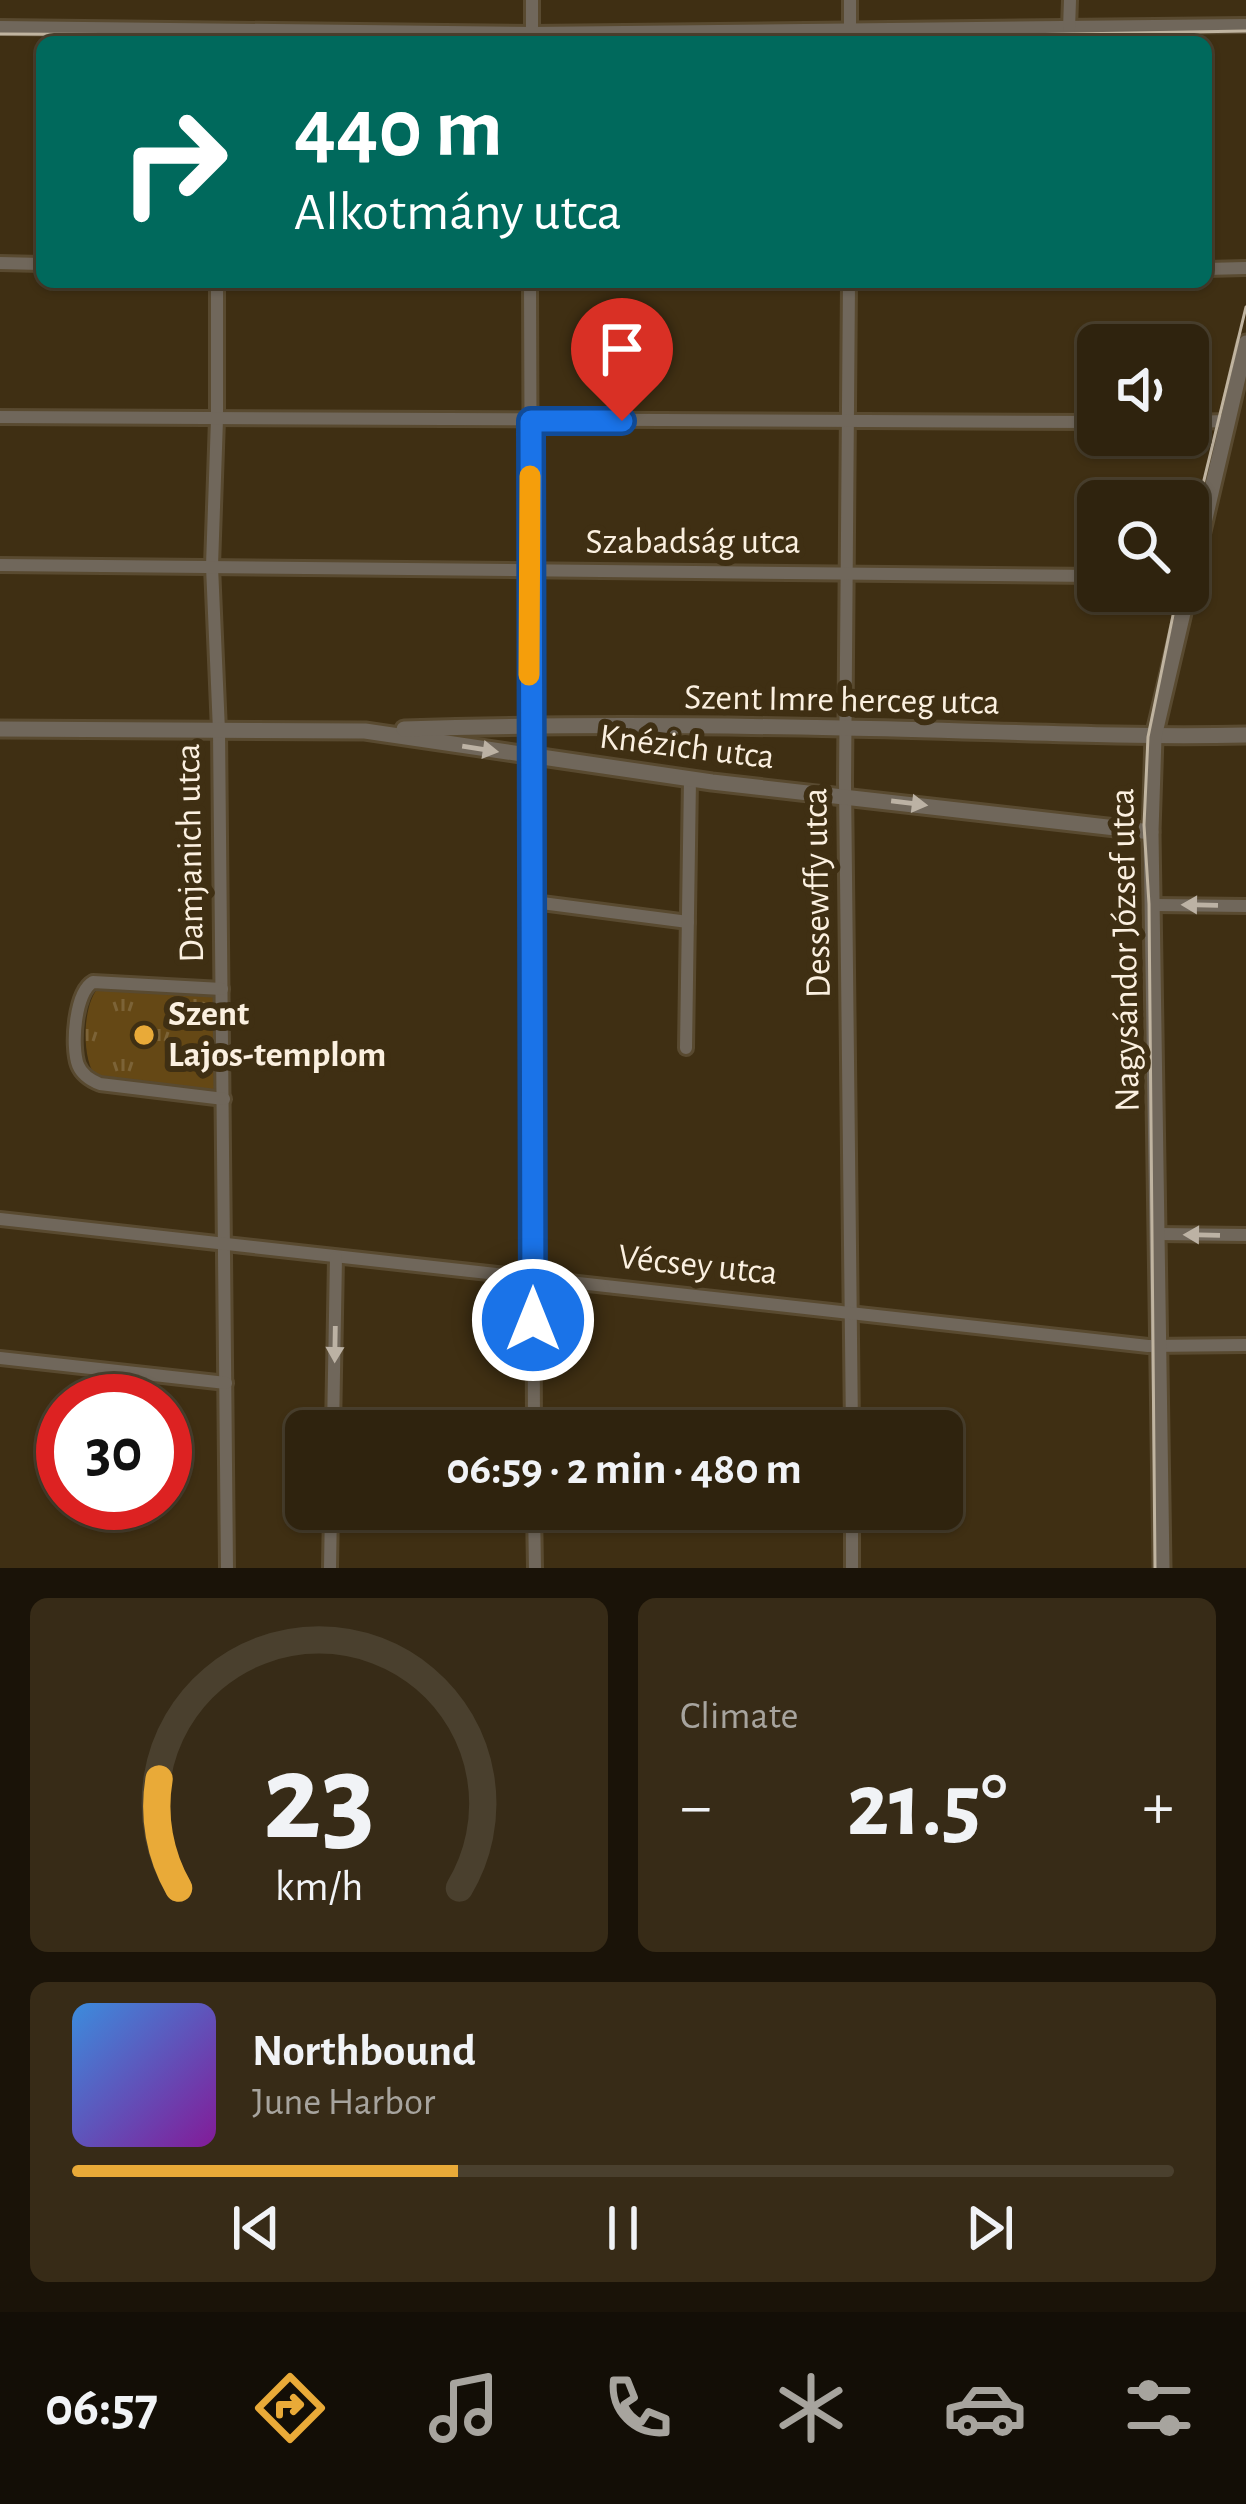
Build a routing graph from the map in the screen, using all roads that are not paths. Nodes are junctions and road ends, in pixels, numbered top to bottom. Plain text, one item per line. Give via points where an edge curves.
1 (532, 0) edge
2 (850, 0) edge
3 (1070, 0) edge
4 (1246, 25) edge
5 (0, 27) edge
6 (1069, 29) junction
7 (212, 36) edge
8 (532, 36) edge
9 (850, 36) edge
10 (877, 36) edge
11 (0, 263) edge
12 (36, 264) edge
13 (1212, 268) edge
14 (1246, 268) edge
15 (217, 288) edge
16 (530, 288) edge
17 (849, 288) edge
18 (1246, 343) edge
19 (0, 417) edge
20 (218, 418) junction
21 (531, 421) junction
22 (850, 422) junction
23 (1077, 422) edge
24 (1209, 422) edge
25 (1227, 422) junction
26 (1209, 500) edge
27 (0, 565) edge
28 (212, 566) junction
29 (529, 571) junction
30 (847, 572) junction
31 (1077, 576) edge
32 (1183, 612) edge
33 (530, 725) junction
34 (845, 728) junction
35 (0, 729) edge
36 (219, 731) junction
37 (365, 731) junction
38 (1246, 735) edge
39 (1154, 737) junction
40 (530, 757) junction
41 (690, 779) junction
42 (846, 796) junction
43 (1151, 832) junction
44 (534, 902) junction
45 (1155, 905) junction
46 (1246, 906) edge
47 (688, 922) junction
48 (222, 989) junction
49 (686, 1048) dead end
50 (224, 1100) junction
51 (0, 1219) edge
52 (1158, 1234) junction
53 (1246, 1235) edge
54 (226, 1245) junction
55 (336, 1257) junction
56 (532, 1276) junction
57 (853, 1312) junction
58 (1246, 1345) edge
59 (1162, 1346) junction
60 (0, 1358) edge
61 (226, 1383) junction
62 (333, 1410) edge
63 (534, 1410) edge
64 (853, 1410) edge
65 (331, 1530) edge
66 (534, 1530) edge
67 (852, 1530) edge
68 (227, 1568) edge
69 (330, 1568) edge
70 (535, 1568) edge
71 (852, 1568) edge
72 (1162, 1568) edge

1 - 8 street
2 - 9 street
3 - 6 street
4 - 6 street
5 - 7 street
6 - 10 street
11 - 12 street
13 - 14 street
15 - 20 street, Damjanich utca
16 - 21 street
17 - 22 street, Dessewffy utca
18 - 25 street, Nagysándor József utca
19 - 20 street
20 - 21 street
20 - 28 street, Damjanich utca
21 - 22 street
21 - 29 street
22 - 23 street
22 - 30 street, Dessewffy utca
24 - 25 street
25 - 26 street, Nagysándor József utca
27 - 28 street, Szabadság utca
28 - 29 street, Szabadság utca
28 - 36 street, Damjanich utca
29 - 30 street, Szabadság utca
29 - 33 street
30 - 31 street, Szabadság utca
30 - 34 street, Dessewffy utca
32 - 39 street, Nagysándor József utca
33 - 34 street, Szent Imre herceg utca
33 - 37 street, Szent Imre herceg utca
33 - 40 street
34 - 39 street, Szent Imre herceg utca
34 - 42 street, Dessewffy utca
35 - 36 street, Knézich utca
36 - 37 street, Knézich utca
36 - 48 street, Damjanich utca
37 -> 40 street, Knézich utca
38 - 39 street, Szent Imre herceg utca
39 - 43 street, Nagysándor József utca
40 - 41 street, Knézich utca
40 - 44 street
41 - 42 street, Knézich utca
41 - 47 street
42 -> 43 street, Knézich utca
42 - 57 street, Dessewffy utca
43 - 45 street, Nagysándor József utca
44 - 47 street
44 - 56 street
46 -> 45 street
45 - 52 street, Nagysándor József utca
47 - 49 street
48 - 50 street, Damjanich utca
48 - 50 street via 93,982 78,1000 76,1060 100,1084
50 - 54 street, Damjanich utca
51 - 54 street, Vécsey utca
53 -> 52 street
52 - 59 street, Nagysándor József utca
54 - 55 street, Vécsey utca
54 - 61 street, Damjanich utca
55 - 56 street, Vécsey utca
55 -> 62 street
56 - 57 street, Vécsey utca
56 - 63 street
57 - 59 street, Vécsey utca
57 - 64 street, Dessewffy utca
58 - 59 street, Vécsey utca
59 - 72 street, Nagysándor József utca
60 - 61 street
61 - 68 street, Damjanich utca
65 - 69 street
66 - 70 street
67 - 71 street

